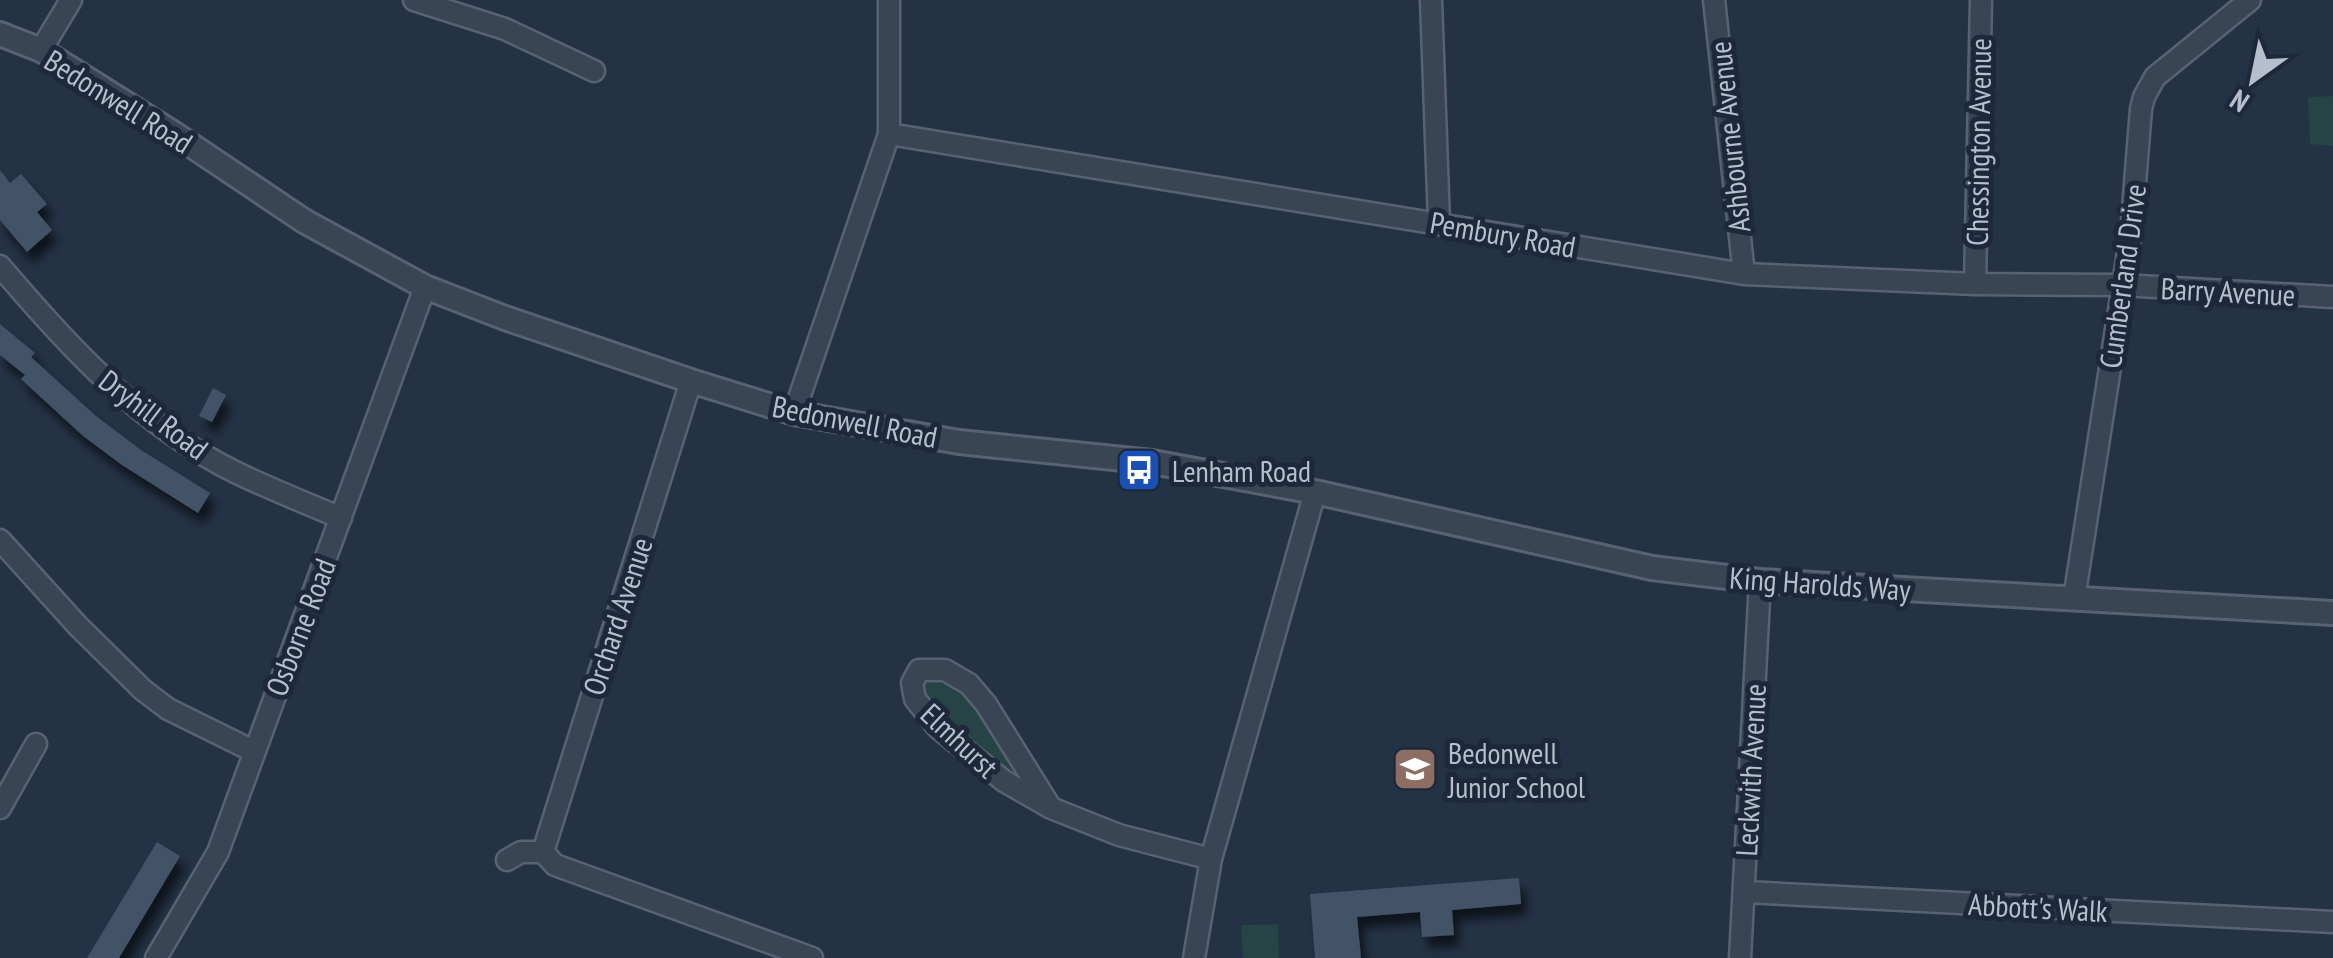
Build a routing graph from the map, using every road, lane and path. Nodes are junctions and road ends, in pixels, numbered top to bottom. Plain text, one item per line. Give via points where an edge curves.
1 (71, 0) edge
2 (414, 0) edge
3 (889, 0) edge
4 (1431, 0) edge
5 (1714, 0) edge
6 (1982, 0) edge
7 (2250, 0) edge
8 (0, 34) edge
9 (41, 50) junction
10 (594, 70) dead end
11 (889, 134) junction
12 (1439, 223) junction
13 (2, 274) edge
14 (1744, 274) junction
15 (1975, 284) junction
16 (2122, 285) junction
17 (425, 287) junction
18 (2333, 297) edge
19 (692, 381) junction
20 (794, 413) junction
21 (1315, 492) junction
22 (341, 518) junction
23 (0, 540) edge
24 (1760, 582) junction
25 (2074, 598) junction
26 (2333, 613) edge
27 (36, 744) dead end
28 (253, 752) junction
29 (0, 808) edge
30 (1051, 808) junction
31 (543, 852) junction
32 (1211, 859) junction
33 (507, 860) dead end
34 (1744, 892) junction
35 (2333, 922) edge
36 (156, 958) edge
37 (812, 958) edge
38 (1194, 958) edge
39 (1740, 958) edge

1 - 9 street
2 - 10 street via 505,29
3 - 11 street
4 - 12 street
5 - 14 street, Ashbourne Avenue
6 - 15 street, Chessington Avenue
7 - 16 street, Cumberland Drive via 2156,77 2144,97
8 - 9 street, Bedonwell Road
9 - 17 street, Bedonwell Road via 304,221
11 - 12 street, Pembury Road
11 - 20 street
12 - 14 street, Pembury Road
13 - 22 street, Dryhill Road via 108,385 166,430 234,472
14 - 15 street, Pembury Road
15 - 16 street, Pembury Road
16 - 18 street, Barry Avenue
16 - 25 street, Cumberland Drive
17 - 19 street, Bedonwell Road
17 - 22 street, Osborne Road
19 - 20 street, Bedonwell Road
19 - 31 street, Orchard Avenue
20 - 21 street, Bedonwell Road via 959,442 1152,462
21 - 24 street, King Harolds Way via 1652,568
21 - 32 street
22 - 28 street, Osborne Road
23 - 28 street via 142,690
24 - 25 street, King Harolds Way
24 - 34 street, Leckwith Avenue
25 - 26 street, King Harolds Way
27 - 29 street
28 - 36 street, Osborne Road via 218,852
30 - 30 street, Elmhurst via 1004,781 938,728 915,698 919,670 945,670 969,684
30 - 32 street, Elmhurst via 1119,835
31 - 33 street
31 - 37 street via 556,865
32 - 38 street
34 - 35 street, Abbott's Walk
34 - 39 street, Leckwith Avenue

